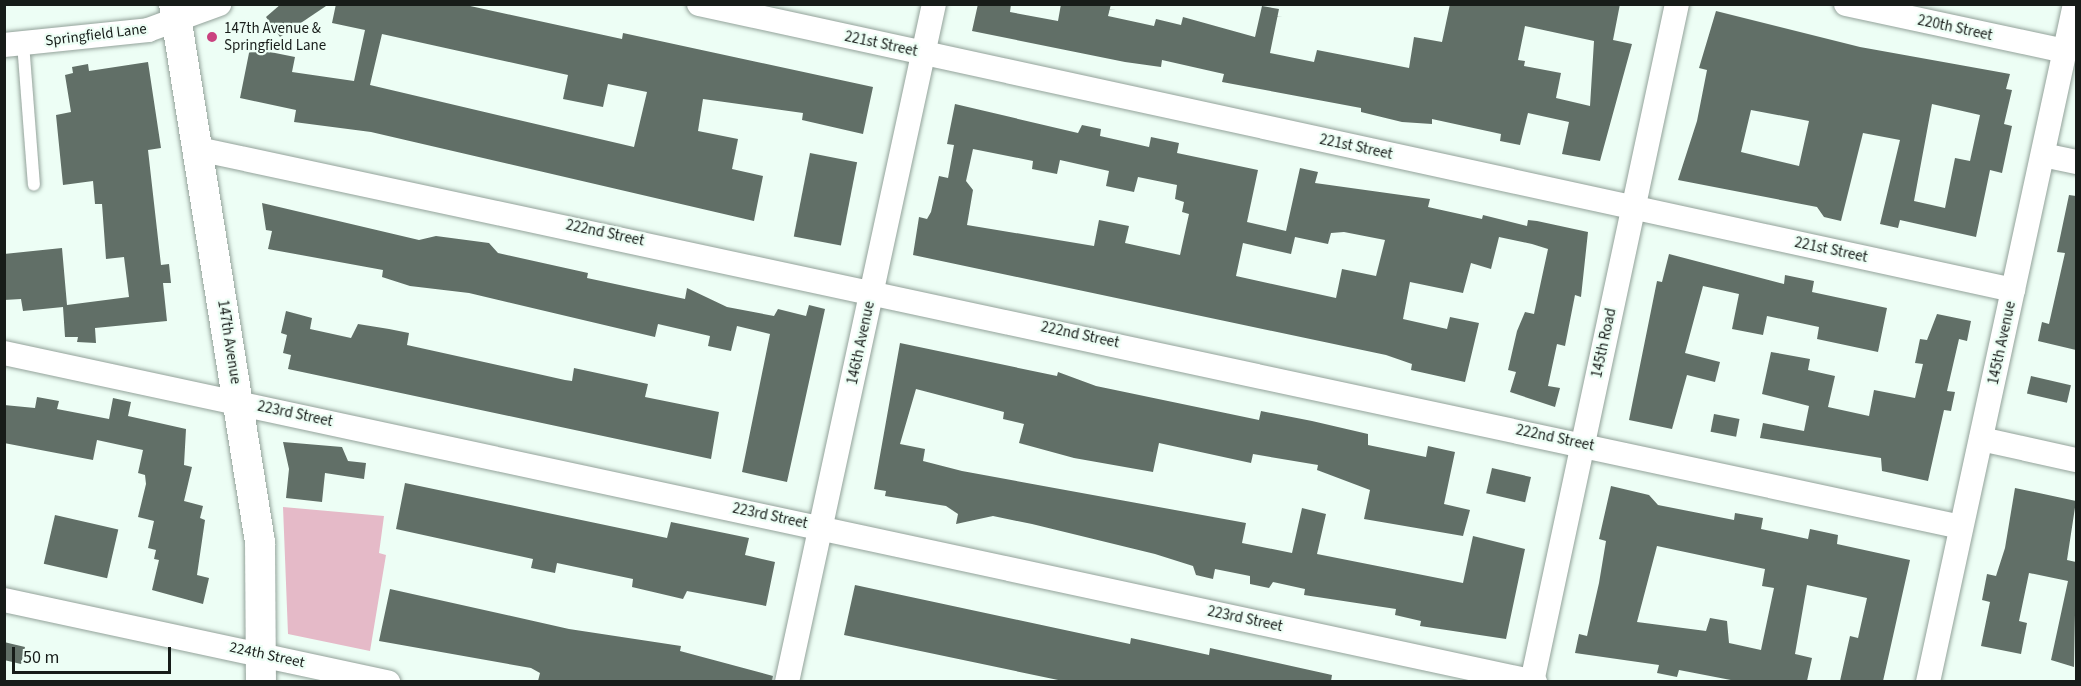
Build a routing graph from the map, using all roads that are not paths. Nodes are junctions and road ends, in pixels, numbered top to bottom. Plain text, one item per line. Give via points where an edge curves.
1 (219, 4) edge
2 (699, 4) edge
3 (934, 4) edge
4 (1677, 4) edge
5 (1846, 4) edge
6 (2075, 4) edge
7 (175, 13) edge
8 (14, 44) edge
9 (2065, 51) junction
10 (924, 53) junction
11 (198, 149) junction
12 (2043, 155) junction
13 (2076, 162) edge
14 (34, 185) dead end
15 (1633, 207) junction
16 (872, 290) junction
17 (2013, 290) junction
18 (4, 353) edge
19 (239, 402) junction
20 (1981, 439) junction
21 (1582, 443) junction
22 (2076, 460) edge
23 (822, 527) junction
24 (1961, 527) junction
25 (4, 600) edge
26 (262, 668) edge
27 (388, 681) edge
28 (787, 681) edge
29 (1533, 681) edge
30 (1931, 681) edge

1 - 7 street, Springfield Lane
2 - 10 street, 221st Street
3 - 10 street, 146th Avenue
4 - 15 street, 145th Road
5 - 9 street, 220th Street
6 - 9 street, 145th Avenue
7 - 8 street, Springfield Lane via 148,30
7 - 11 street, 147th Avenue
8 - 14 lane
9 - 12 street, 145th Avenue
10 - 15 street, 221st Street
10 - 16 street, 146th Avenue
11 - 16 street, 222nd Street
11 - 19 street, 147th Avenue
12 - 13 street
12 - 17 street, 145th Avenue
15 - 17 street, 221st Street
15 - 21 street, 145th Road
16 - 21 street, 222nd Street
16 - 23 street, 146th Avenue
17 - 20 street, 145th Avenue
18 - 19 street, 223rd Street
19 - 23 street, 223rd Street
19 - 26 street, 147th Avenue via 265,581
20 - 22 street
20 - 24 street, 145th Avenue
21 - 24 street, 222nd Street
21 - 29 street, 145th Road
23 - 28 street, 146th Avenue
23 - 29 street, 223rd Street
24 - 30 street, 145th Avenue
25 - 26 street, 224th Street
26 - 27 street, 224th Street

